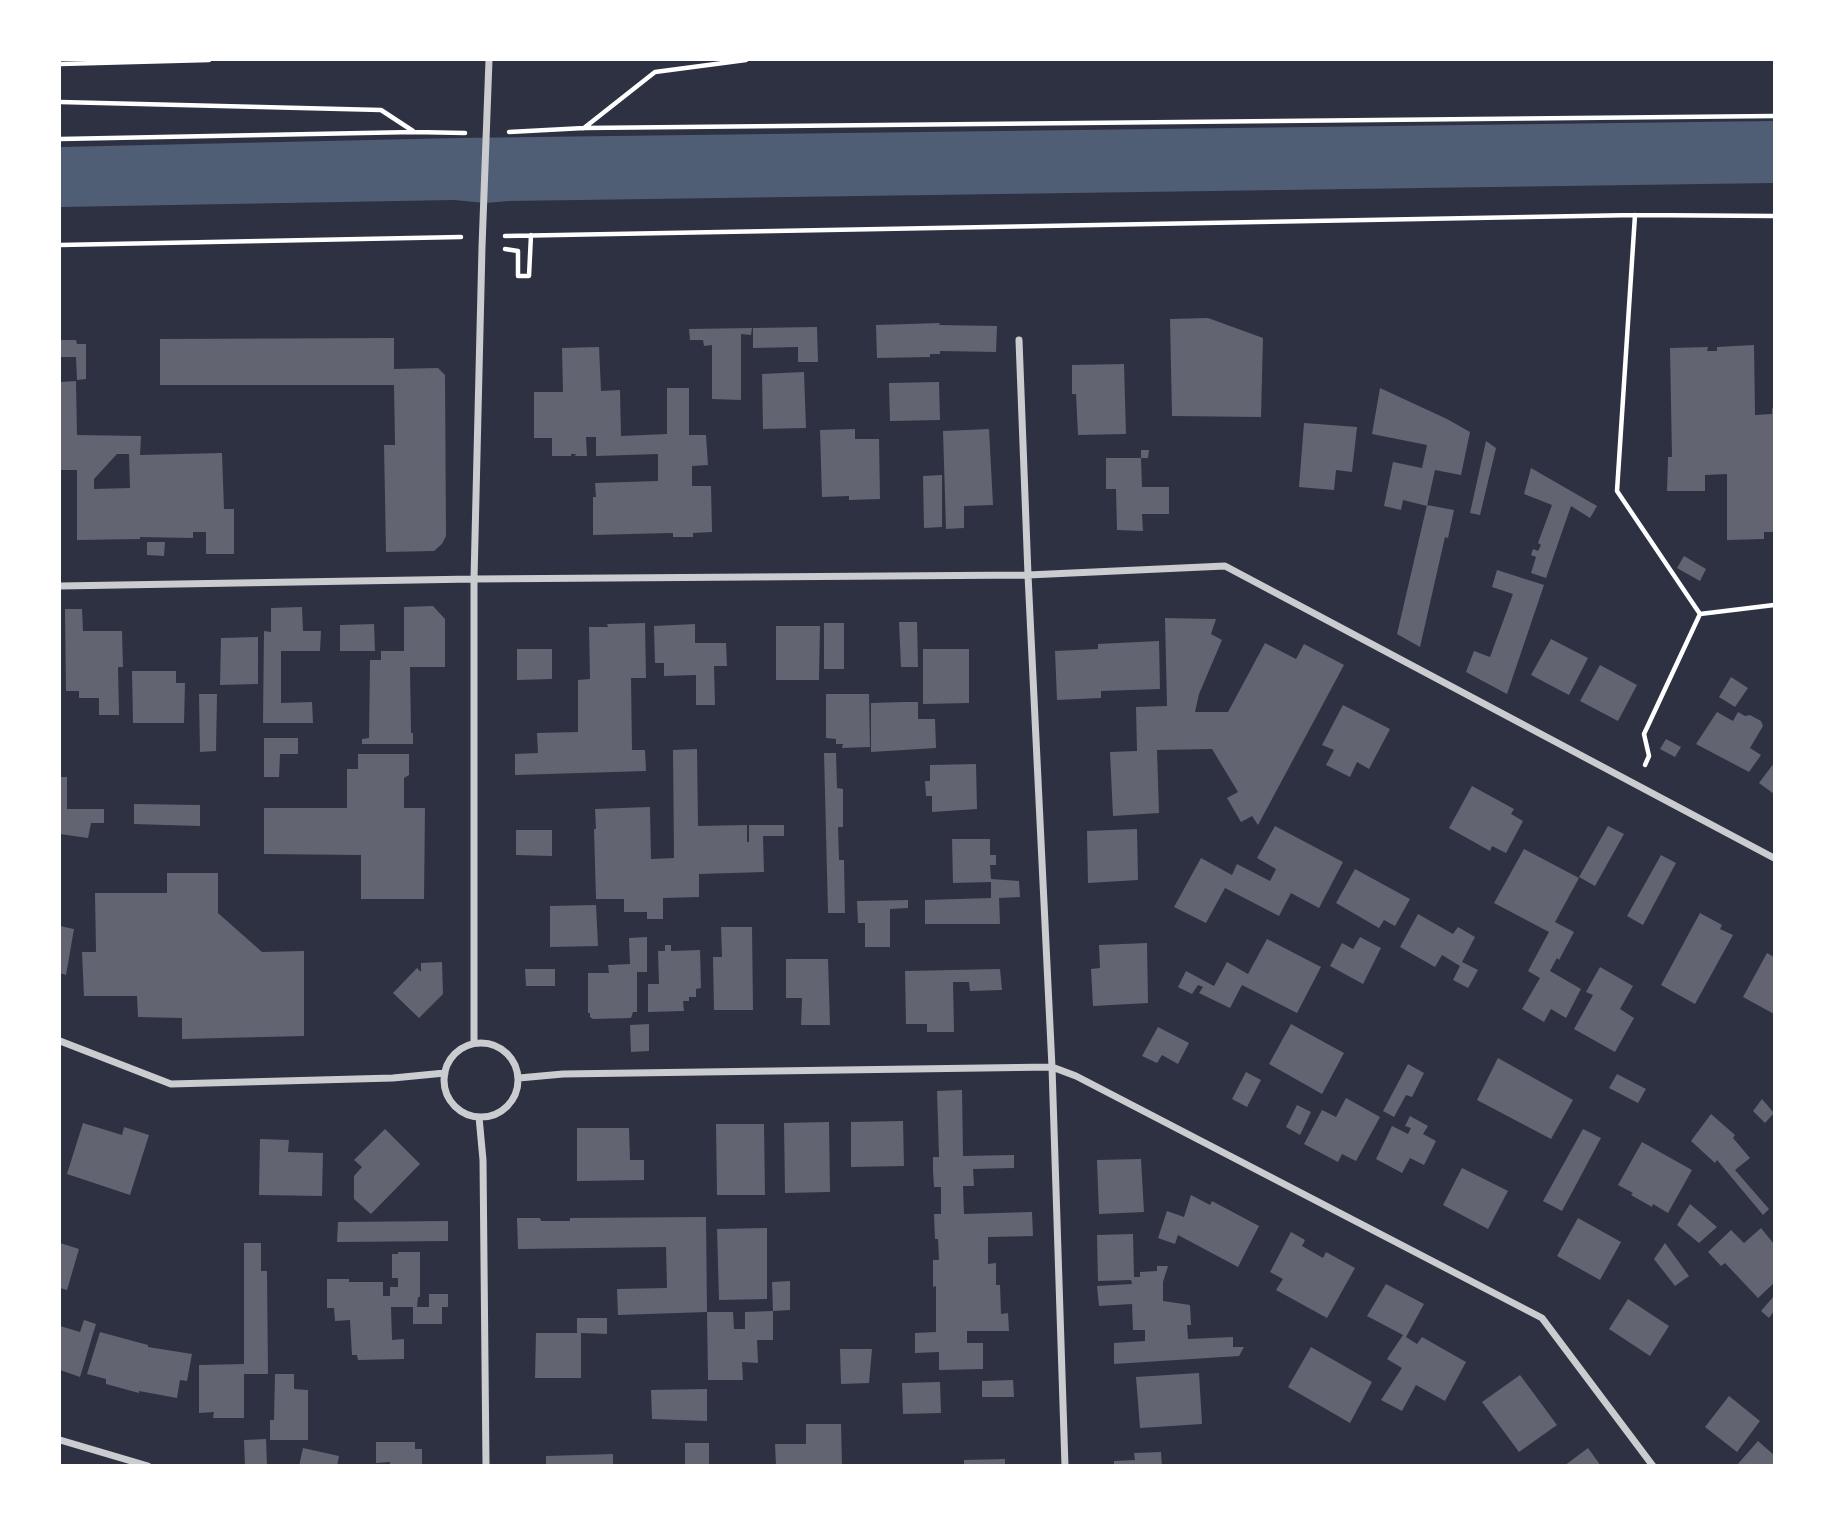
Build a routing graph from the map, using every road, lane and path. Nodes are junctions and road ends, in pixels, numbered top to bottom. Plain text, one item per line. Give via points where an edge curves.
1 (209, 60) edge
2 (489, 60) edge
3 (746, 60) edge
4 (60, 64) edge
5 (60, 102) edge
6 (1774, 116) edge
7 (60, 139) edge
8 (1635, 215) junction
9 (1774, 216) edge
10 (503, 236) dead end
11 (531, 236) junction
12 (461, 237) dead end
13 (482, 243) junction
14 (60, 246) edge
15 (1019, 341) dead end
16 (1028, 575) junction
17 (474, 579) junction
18 (60, 586) edge
19 (1774, 605) edge
20 (1700, 614) junction
21 (1634, 784) junction
22 (1774, 858) edge
23 (60, 1041) edge
24 (474, 1043) junction
25 (1052, 1067) junction
26 (444, 1073) junction
27 (519, 1078) junction
28 (479, 1117) junction
29 (60, 1440) edge
30 (148, 1465) edge
31 (486, 1465) edge
32 (1065, 1465) edge
33 (1653, 1465) edge

1 - 4 path
2 - 13 street
3 - 6 path via 655,72 584,128
5 - 7 path via 381,110 414,132
8 - 9 path
8 - 11 path
8 - 20 path via 1617,491
10 - 11 path
11 - 13 path via 529,276 518,276 518,251
12 - 14 path
13 - 17 street
15 - 16 street
16 - 17 street
16 - 21 street via 1225,566
16 - 25 street
17 - 18 street
17 - 24 street
19 - 20 path
20 - 21 path via 1644,734 1649,756
21 - 22 street
23 - 26 street via 171,1084 393,1079
24 - 26 street via 455,1054
24 - 27 street via 499,1047 509,1055
25 - 27 street
25 - 32 street
25 - 33 street via 1542,1318
26 - 28 street via 448,1097 466,1114
27 - 28 street via 517,1091 503,1111
28 - 31 street
29 - 30 street

